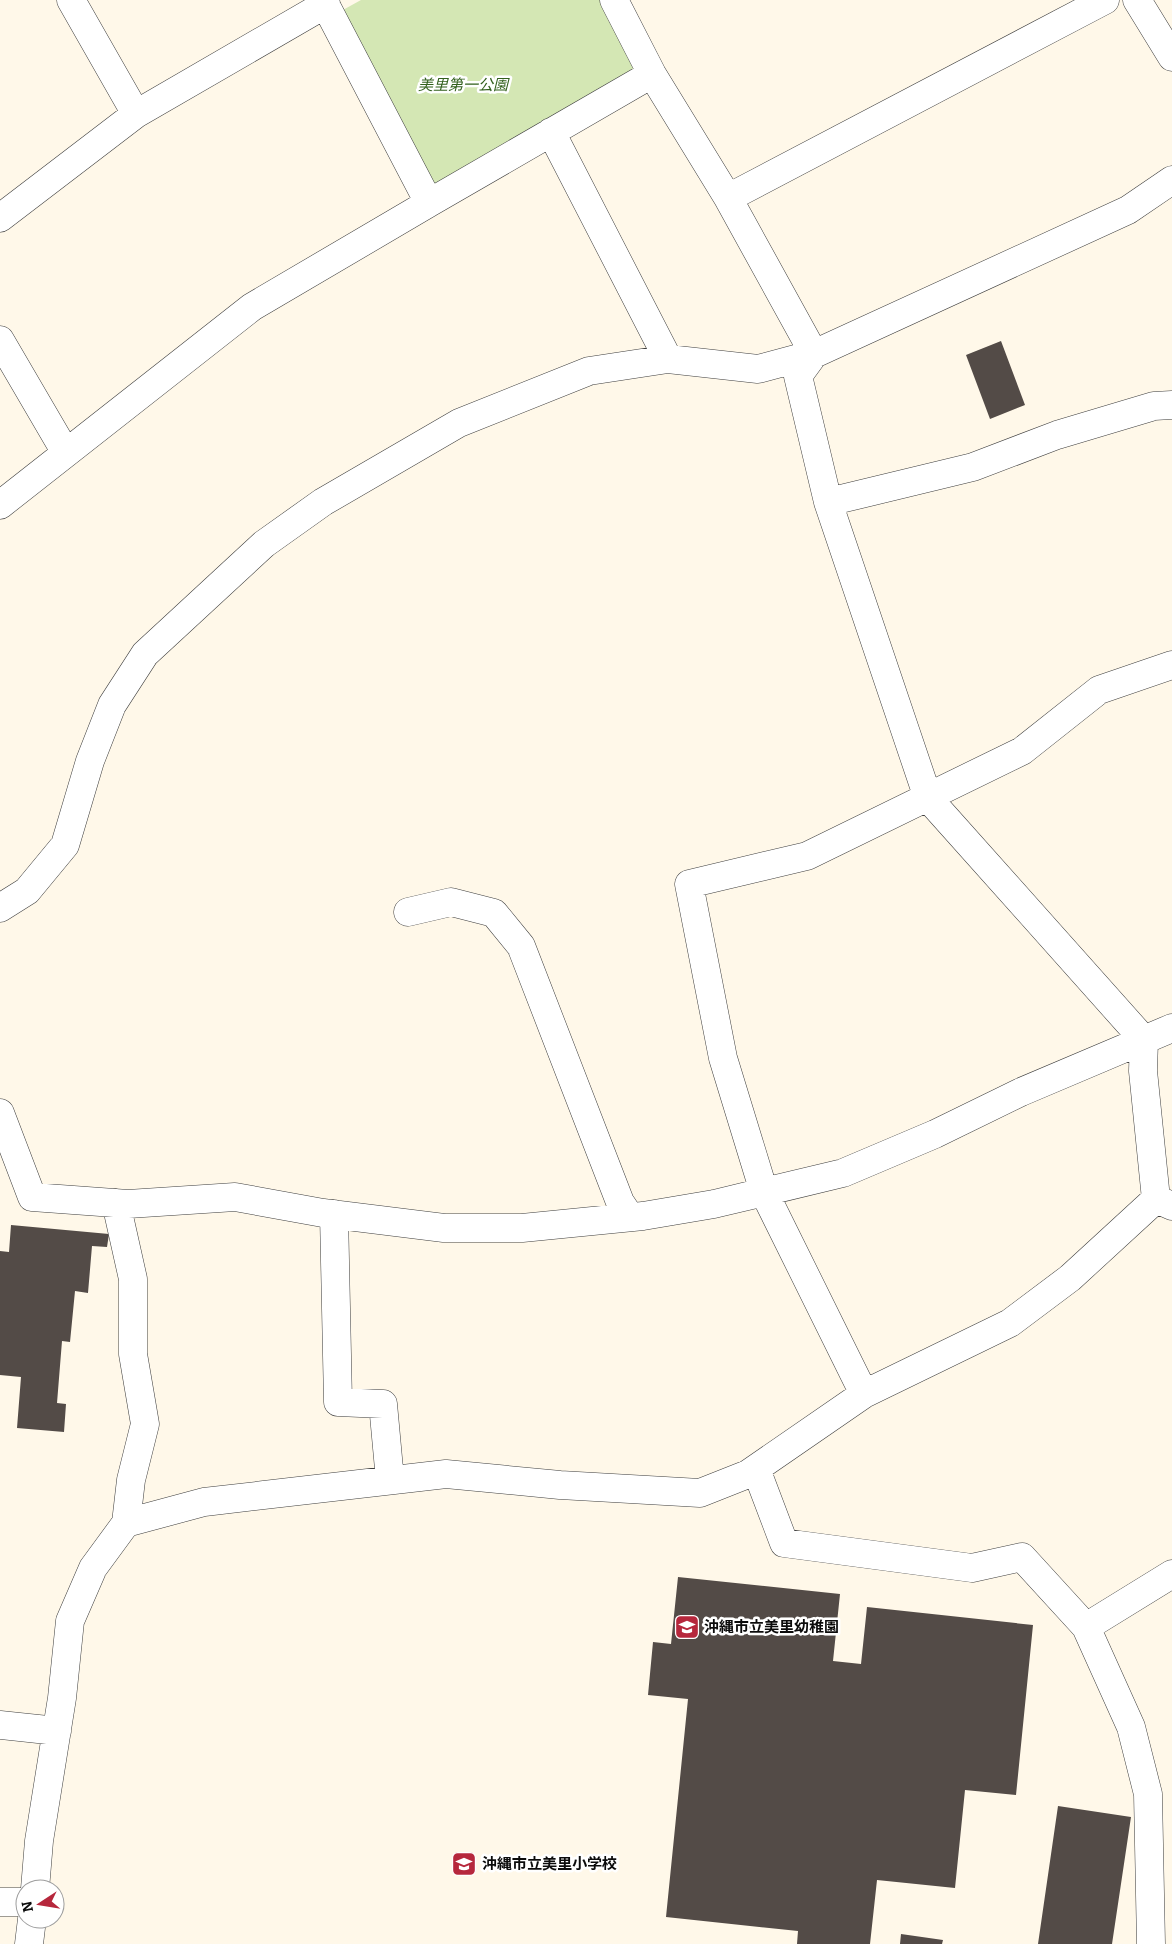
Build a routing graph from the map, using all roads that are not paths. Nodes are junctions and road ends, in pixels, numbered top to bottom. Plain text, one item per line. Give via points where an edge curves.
1 (71, 0) edge
2 (614, 0) edge
3 (1104, 0) edge
4 (1137, 0) edge
5 (325, 2) edge
6 (1172, 57) edge
7 (652, 74) junction
8 (136, 114) junction
9 (551, 132) junction
10 (1172, 180) edge
11 (728, 198) junction
12 (429, 203) junction
13 (0, 218) edge
14 (0, 340) edge
15 (814, 354) junction
16 (668, 359) junction
17 (1172, 405) edge
18 (66, 453) junction
19 (828, 502) junction
20 (0, 505) edge
21 (1172, 665) edge
22 (928, 798) junction
23 (0, 908) edge
24 (408, 912) dead end
25 (1172, 1028) edge
26 (1144, 1040) junction
27 (0, 1113) edge
28 (764, 1192) junction
29 (1164, 1202) edge
30 (116, 1203) junction
31 (334, 1214) junction
32 (630, 1217) junction
33 (864, 1394) junction
34 (756, 1469) junction
35 (390, 1480) junction
36 (126, 1523) junction
37 (1172, 1574) edge
38 (1086, 1627) junction
39 (0, 1725) edge
40 (57, 1731) junction
41 (36, 1879) edge
42 (0, 1902) edge
43 (15, 1902) edge
44 (31, 1929) edge
45 (29, 1944) edge
46 (1151, 1944) edge

1 - 8 street
2 - 7 street
3 - 11 street
4 - 6 street
5 - 8 street
5 - 12 street
7 - 9 street
7 - 11 street
8 - 13 street
9 - 12 street
9 - 16 street
10 - 15 street via 1128,210
11 - 15 street
12 - 18 street via 252,307
14 - 18 street
15 - 16 street via 758,369
15 - 19 street via 798,376
16 - 23 street via 589,371 460,423 323,502 264,544 145,654 112,705 90,761 65,845 27,891
17 - 19 street via 1154,406 1057,435 973,467
18 - 20 street
19 - 22 street
21 - 22 street via 1099,690 1022,751
22 - 26 street
22 - 28 street via 807,856 689,884 723,1058
24 - 32 street via 451,902 494,913 521,946 620,1202
25 - 26 street
26 - 28 street via 843,1173
26 - 29 street via 1143,1071
27 - 30 street via 32,1197
28 - 32 street via 714,1204
28 - 33 street
29 - 33 street via 1010,1323
30 - 31 street via 234,1197
30 - 36 street via 133,1279 133,1354 145,1424 131,1480
31 - 32 street via 444,1228 522,1228
31 - 35 street via 338,1402 383,1404
33 - 34 street
34 - 35 street via 700,1493 446,1474
34 - 38 street via 784,1543 972,1568 1022,1557
35 - 36 street via 204,1502
36 - 40 street via 93,1568 70,1621
37 - 38 street
38 - 46 street via 1132,1727 1148,1794
39 - 40 street
40 - 41 street
42 - 43 street
44 - 45 street

